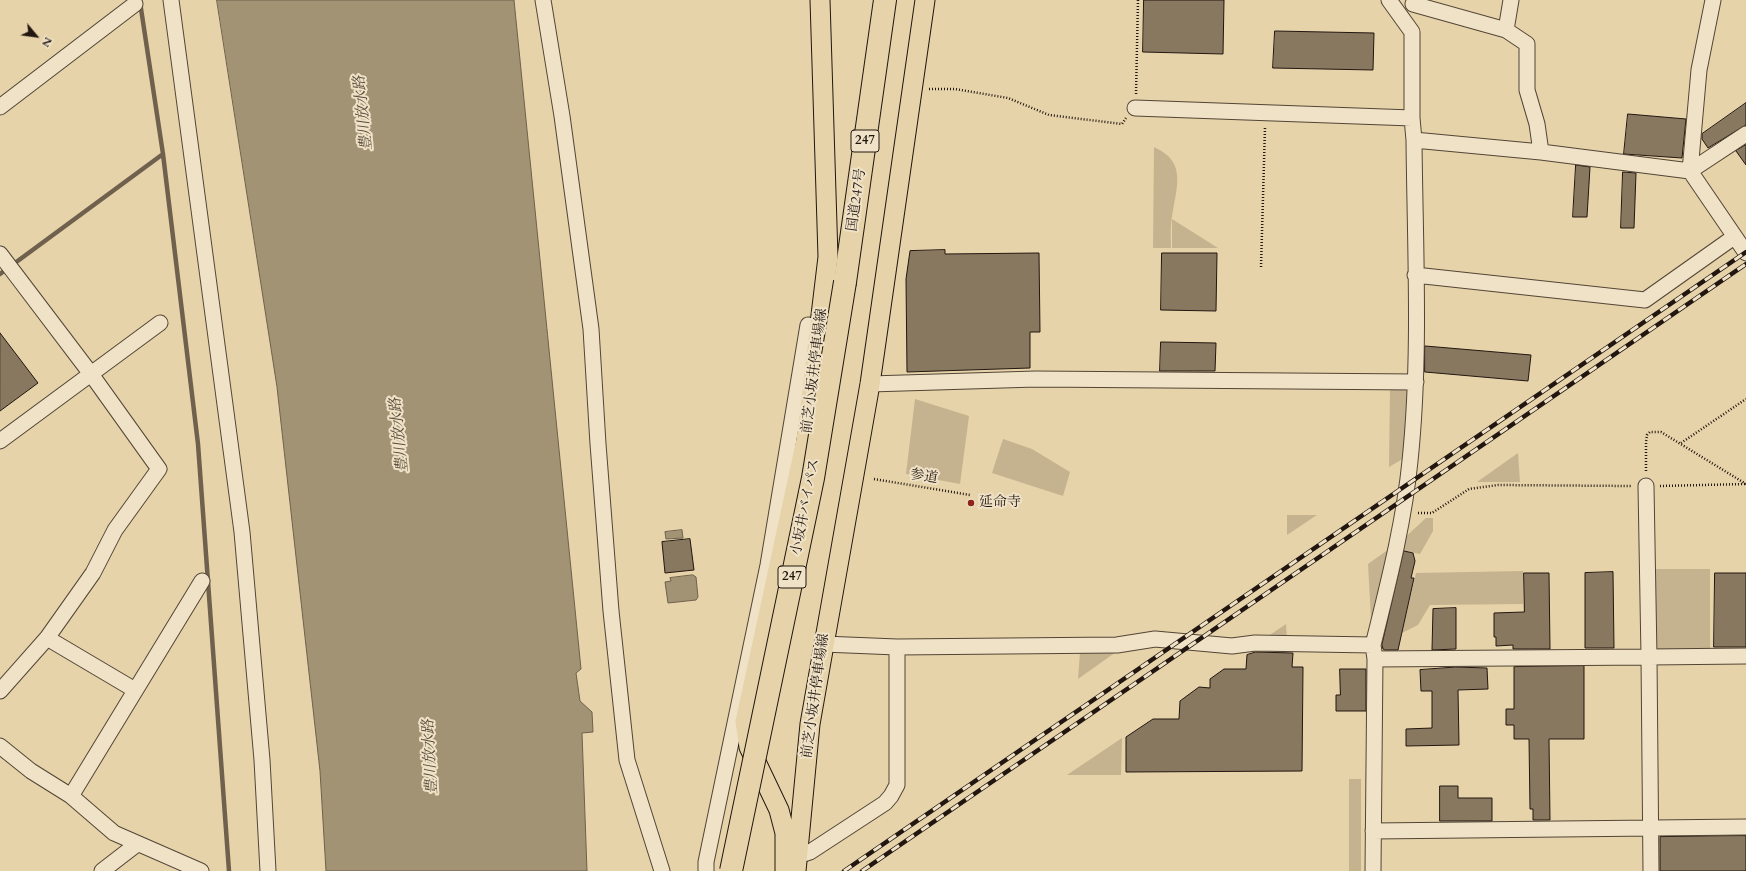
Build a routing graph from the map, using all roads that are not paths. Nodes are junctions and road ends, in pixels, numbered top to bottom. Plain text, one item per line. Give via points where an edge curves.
1 (171, 0) edge
2 (543, 0) edge
3 (820, 0) edge
4 (886, 0) edge
5 (925, 0) edge
6 (1389, 0) edge
7 (1511, 0) edge
8 (1713, 0) edge
9 (1413, 2) edge
10 (136, 4) dead end
11 (1506, 30) junction
12 (1412, 32) junction
13 (0, 106) edge
14 (1135, 108) road end
15 (1412, 118) junction
16 (1746, 134) edge
17 (1414, 140) junction
18 (1541, 152) junction
19 (1690, 171) junction
20 (1734, 237) junction
21 (0, 254) edge
22 (1746, 254) edge
23 (1415, 275) junction
24 (845, 282) joint
25 (160, 323) dead end
26 (821, 328) junction
27 (91, 374) junction
28 (1416, 382) junction
29 (870, 384) junction
30 (0, 441) edge
31 (1646, 486) road end
32 (202, 581) dead end
33 (47, 638) junction
34 (823, 644) junction
35 (897, 647) junction
36 (1374, 652) junction
37 (1746, 656) edge
38 (1649, 657) junction
39 (135, 690) junction
40 (0, 691) edge
41 (0, 746) edge
42 (71, 796) junction
43 (1651, 827) junction
44 (1746, 827) edge
45 (1373, 831) junction
46 (137, 844) junction
47 (797, 863) edge
48 (102, 871) edge
49 (202, 871) edge
50 (268, 871) edge
51 (662, 871) edge
52 (706, 871) edge
53 (731, 871) edge
54 (785, 871) edge
55 (1373, 871) edge
56 (1651, 871) edge

1 - 50 street via 242,532 262,760
2 - 51 street via 562,116 591,329 611,611 627,760
3 - 26 main road, 前芝小坂井停車場線 via 828,257
4 - 24 highway, 国道247号 / 247
5 - 29 main road, 前芝小坂井停車場線
6 - 12 street
7 - 11 street
8 - 19 street via 1699,70
9 - 11 street
9 - 12 street
10 - 13 street
11 - 18 street via 1527,44 1527,90 1537,124
12 - 15 street
14 - 15 street
15 - 17 street
16 - 19 street
17 - 18 street
17 - 23 street
18 - 19 street
19 - 20 street
20 - 22 street
20 - 23 street via 1645,300
21 - 27 street
23 - 28 street
24 - 53 highway, 小坂井バイパス / 247, bridge via 812,478
25 - 27 street
26 - 52 street via 808,325 768,565
26 - 54 main road, 前芝小坂井停車場線 via 806,440 745,722 749,747 779,810 785,833
27 - 30 street
27 - 33 street via 160,469 115,530 93,574
28 - 29 street via 1036,379
28 - 36 street via 1410,461 1401,527
29 - 34 main road, 前芝小坂井停車場線
31 - 38 street
32 - 39 street
33 - 39 street
33 - 40 street
34 - 35 street
34 - 47 main road, 前芝小坂井停車場線 via 810,724
35 - 36 street via 1117,645 1155,639 1232,646 1255,643
35 - 47 street via 897,785 884,803
36 - 38 street
36 - 45 street
37 - 38 street
38 - 43 street
39 - 42 street
41 - 42 street via 31,771
42 - 46 street via 114,833
43 - 44 street
43 - 45 street
43 - 56 street
45 - 55 street
46 - 48 street
46 - 49 street

